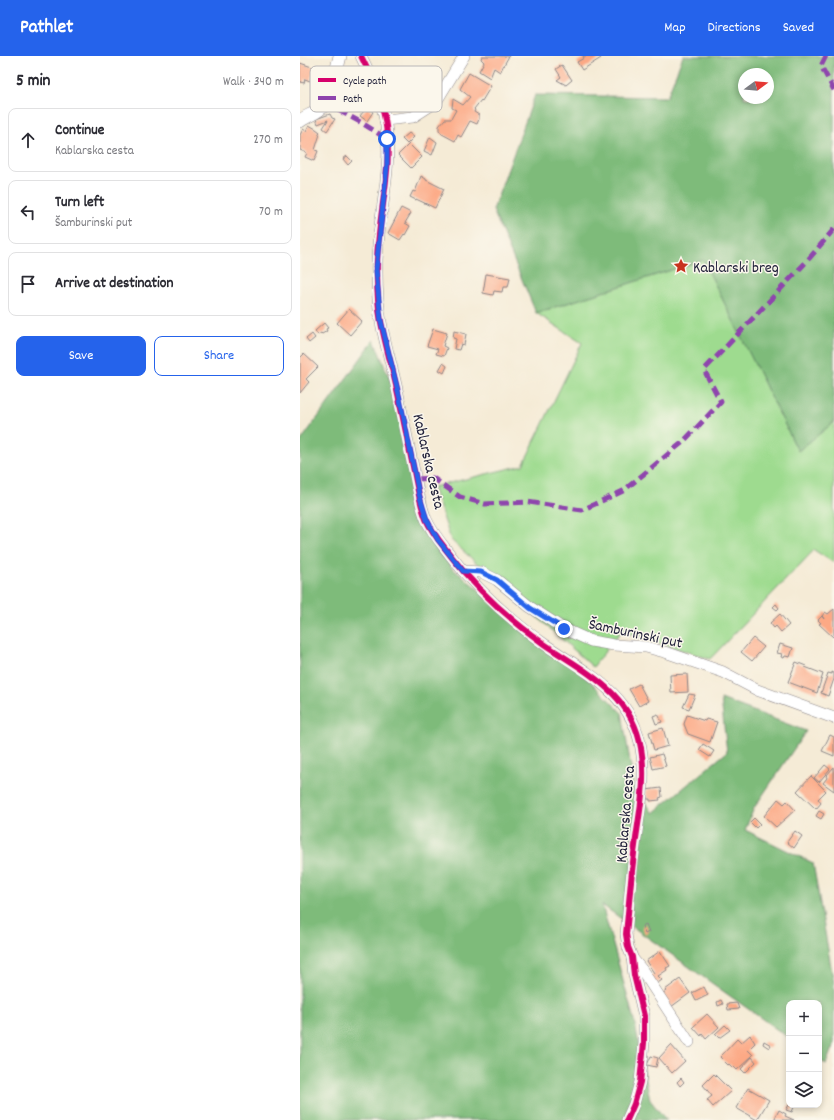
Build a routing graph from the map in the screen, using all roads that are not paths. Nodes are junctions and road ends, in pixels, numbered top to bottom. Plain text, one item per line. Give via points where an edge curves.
1 (340, 56) edge
2 (361, 56) edge
3 (464, 56) edge
4 (338, 66) edge
5 (365, 66) edge
6 (442, 92) edge
7 (314, 112) edge
8 (382, 112) edge
9 (421, 112) edge
10 (385, 120) junction
11 (300, 121) edge
12 (463, 571) junction
13 (834, 718) edge
14 (632, 958) junction
15 (689, 1042) dead end
16 (627, 1120) edge

1 - 4 street
2 - 5 street, Kablarska cesta
3 - 6 street
7 - 11 street
8 - 10 street, Kablarska cesta
9 - 10 street via 413,117
10 - 12 street, Kablarska cesta via 387,167 376,270 381,321 427,520 438,540
12 - 13 street, Šamburinski put via 481,572 497,580 530,608 591,642 646,647 668,653 723,672 757,690
12 - 14 street, Kablarska cesta via 497,606 542,643 611,690 624,705 637,728 642,748 643,770 626,934
14 - 15 street, Kablarska cesta
14 - 16 street, Kablarska cesta via 644,1016 644,1042 640,1082

